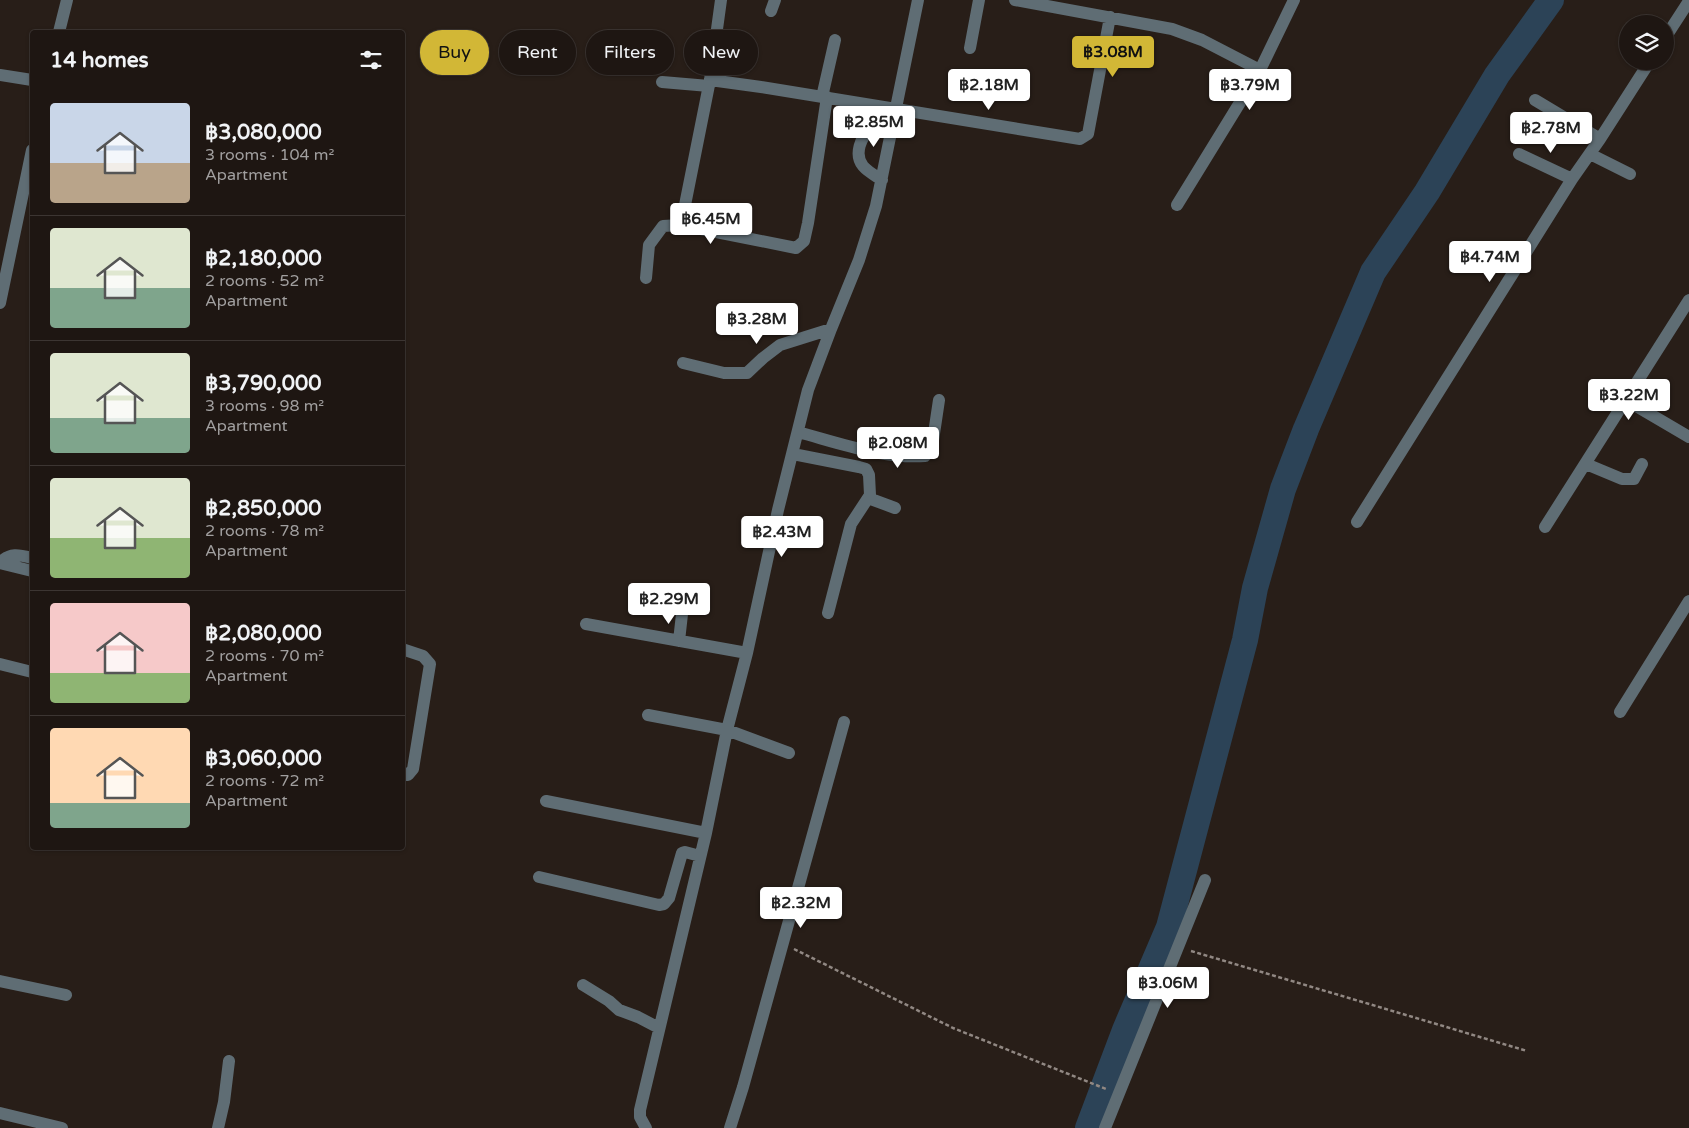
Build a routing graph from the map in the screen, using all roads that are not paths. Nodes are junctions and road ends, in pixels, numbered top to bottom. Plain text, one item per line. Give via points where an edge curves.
1 (68, 0) edge
2 (721, 0) edge
3 (918, 0) edge
4 (979, 0) edge
5 (1015, 0) edge
6 (1294, 0) edge
7 (1689, 0) edge
8 (1110, 17) junction
9 (1674, 24) edge
10 (60, 30) edge
11 (835, 40) dead end
12 (970, 48) dead end
13 (1260, 70) junction
14 (1644, 70) edge
15 (0, 75) edge
16 (30, 80) edge
17 (662, 82) dead end
18 (709, 83) junction
19 (824, 97) junction
20 (1535, 100) dead end
21 (896, 115) junction
22 (1600, 139) junction
23 (1519, 154) dead end
24 (1590, 154) junction
25 (30, 160) edge
26 (1630, 174) dead end
27 (1572, 178) junction
28 (882, 180) junction
29 (1177, 206) dead end
30 (681, 225) junction
31 (646, 278) dead end
32 (1689, 300) edge
33 (0, 303) edge
34 (831, 328) junction
35 (683, 363) dead end
36 (939, 400) dead end
37 (1626, 400) junction
38 (798, 432) junction
39 (1689, 437) edge
40 (793, 454) junction
41 (1586, 464) junction
42 (1642, 464) dead end
43 (868, 498) junction
44 (895, 508) dead end
45 (1357, 522) dead end
46 (1545, 527) dead end
47 (30, 558) edge
48 (0, 563) edge
49 (30, 570) edge
50 (1689, 602) edge
51 (683, 604) dead end
52 (828, 613) dead end
53 (586, 624) dead end
54 (679, 641) junction
55 (405, 651) edge
56 (747, 653) junction
57 (0, 664) edge
58 (30, 672) edge
59 (1620, 712) dead end
60 (648, 715) dead end
61 (844, 722) dead end
62 (727, 730) junction
63 (789, 753) dead end
64 (405, 775) edge
65 (546, 802) dead end
66 (706, 833) junction
67 (700, 856) junction
68 (539, 877) dead end
69 (1205, 880) dead end
70 (0, 981) edge
71 (583, 985) dead end
72 (66, 995) dead end
73 (659, 1028) junction
74 (229, 1061) dead end
75 (0, 1113) edge
76 (43, 1126) edge
77 (62, 1128) edge
78 (218, 1128) edge
79 (646, 1128) edge
80 (730, 1128) edge
81 (1105, 1128) edge

1 - 10 street
2 - 18 street
3 - 21 street
4 - 12 street
5 - 8 street
6 - 13 street
7 - 9 street
8 - 13 street via 1172,29 1202,40
8 - 21 street via 1088,134 1080,139
11 - 19 street
13 - 29 street
14 - 22 street
15 - 16 street
17 - 18 street
18 - 19 street
18 - 30 street
19 - 21 street
19 - 30 street via 804,241 796,248
20 - 22 street
21 - 28 street
21 - 28 street via 861,141 860,162
22 - 24 street
23 - 27 street
24 - 26 street
24 - 27 street
25 - 33 street
27 - 45 street
28 - 34 street via 859,260
30 - 31 street via 663,226 655,234 649,245
32 - 37 street
34 - 35 street via 780,345 747,373 724,373
34 - 38 street via 808,390
36 - 38 street via 932,446 925,456 881,453
37 - 39 street
37 - 41 street
38 - 40 street
40 - 43 street via 866,469 870,484
40 - 56 street
41 - 42 street via 1622,479 1634,479
41 - 46 street
43 - 44 street
43 - 52 street via 851,524
47 - 48 street via 16,554
48 - 49 street
50 - 59 street
51 - 54 street
53 - 54 street
54 - 56 street
55 - 64 street via 424,656 430,664 413,769
56 - 62 street
57 - 58 street
60 - 62 street
61 - 80 street
62 - 63 street
62 - 66 street
65 - 66 street
66 - 67 street
67 - 68 street via 682,853 669,898 658,905
67 - 73 street
69 - 81 street
70 - 72 street
71 - 73 street via 619,1010
73 - 79 street via 640,1110
74 - 78 street
75 - 76 street
76 - 77 street

